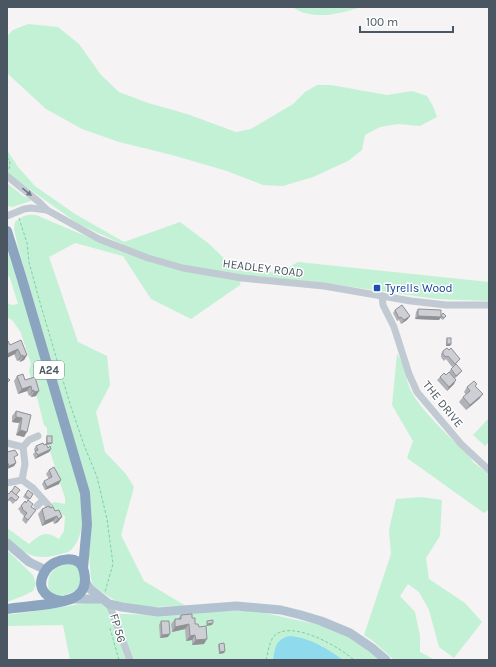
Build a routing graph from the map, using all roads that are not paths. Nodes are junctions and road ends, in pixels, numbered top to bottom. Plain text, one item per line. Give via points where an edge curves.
1 (8, 176) edge
2 (47, 210) junction
3 (7, 216) edge
4 (7, 232) edge
5 (382, 296) junction
6 (489, 305) edge
7 (38, 436) dead end
8 (7, 443) edge
9 (23, 447) junction
10 (489, 470) edge
11 (22, 480) junction
12 (7, 483) edge
13 (43, 500) junction
14 (36, 506) dead end
15 (50, 507) edge
16 (86, 537) junction
17 (7, 543) edge
18 (67, 559) junction
19 (83, 568) junction
20 (46, 570) junction
21 (85, 581) junction
22 (43, 591) junction
23 (66, 600) junction
24 (106, 601) junction
25 (11, 608) edge
26 (130, 660) edge
27 (386, 660) edge

1 -> 2 street, HEADLEY ROAD
2 - 3 street, HEADLEY ROAD via 32,208
2 - 5 street, HEADLEY ROAD via 99,239 183,268
4 - 16 highway, A24 via 85,493
5 - 6 street, HEADLEY ROAD via 446,305
5 - 10 street, THE DRIVE via 383,305 394,327 417,392 460,444
7 - 9 street via 29,440
8 - 9 street
9 - 11 street via 25,464
11 - 12 street
11 - 13 street
13 - 14 street
13 - 15 street
16 - 18 highway via 74,554
16 - 19 highway, A24
17 - 20 main road via 29,562
18 - 19 highway via 75,559
18 - 20 highway
19 - 21 highway
20 - 22 highway
21 - 23 highway via 81,592
21 - 24 main road via 90,589
22 - 23 highway via 48,598
22 - 25 highway via 38,597
23 - 24 main road
23 - 25 highway
24 - 26 street
24 - 27 main road via 122,607 158,612 236,606 280,610 321,621 350,633

